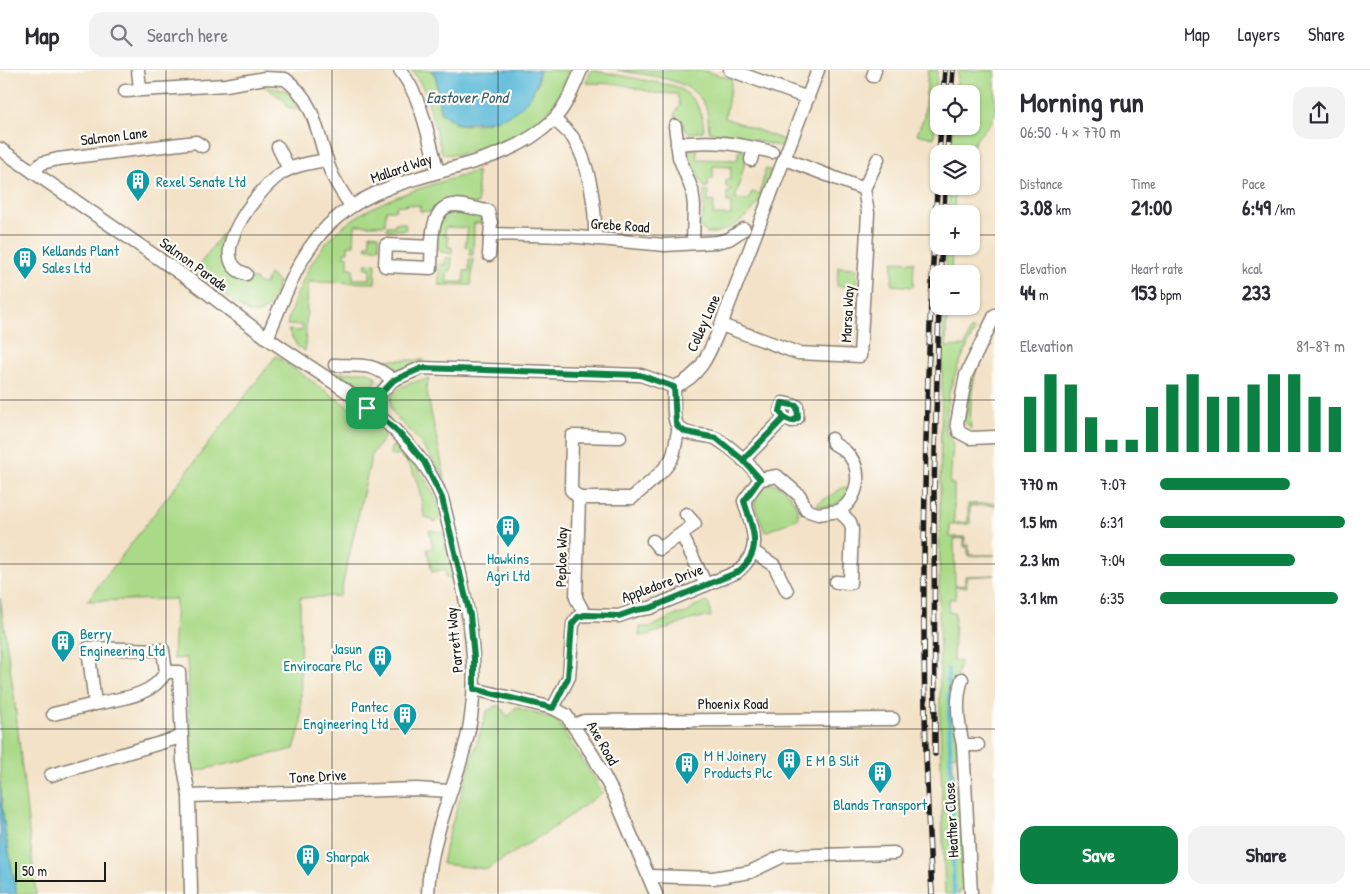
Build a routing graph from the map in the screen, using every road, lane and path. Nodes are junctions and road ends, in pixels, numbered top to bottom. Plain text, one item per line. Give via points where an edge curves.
1 (138, 70) edge
2 (400, 70) edge
3 (581, 70) edge
4 (730, 70) edge
5 (818, 70) edge
6 (140, 89) junction
7 (125, 90) dead end
8 (808, 98) junction
9 (554, 119) junction
10 (675, 126) dead end
11 (677, 144) junction
12 (202, 146) dead end
13 (278, 147) dead end
14 (0, 149) edge
15 (772, 152) dead end
16 (785, 159) junction
17 (878, 159) dead end
18 (327, 160) junction
19 (289, 169) junction
20 (33, 172) junction
21 (438, 172) junction
22 (864, 190) junction
23 (350, 206) junction
24 (744, 229) dead end
25 (491, 234) junction
26 (595, 239) junction
27 (693, 243) junction
28 (432, 247) dead end
29 (489, 255) dead end
30 (246, 274) dead end
31 (995, 315) edge
32 (721, 325) junction
33 (267, 338) junction
34 (335, 365) dead end
35 (394, 380) junction
36 (674, 387) junction
37 (367, 408) junction
38 (784, 418) dead end
39 (679, 428) junction
40 (620, 437) dead end
41 (995, 437) edge
42 (832, 439) dead end
43 (743, 460) junction
44 (760, 479) junction
45 (579, 498) junction
46 (839, 511) junction
47 (686, 514) dead end
48 (682, 535) junction
49 (653, 542) dead end
50 (754, 552) junction
51 (836, 582) dead end
52 (706, 585) junction
53 (787, 591) dead end
54 (585, 615) junction
55 (166, 672) junction
56 (962, 679) dead end
57 (474, 689) junction
58 (95, 704) junction
59 (553, 708) junction
60 (53, 714) dead end
61 (893, 719) dead end
62 (574, 725) junction
63 (181, 737) junction
64 (963, 745) junction
65 (978, 745) dead end
66 (51, 774) dead end
67 (449, 791) junction
68 (188, 796) junction
69 (894, 853) dead end
70 (649, 876) junction
71 (191, 894) edge
72 (428, 894) edge
73 (656, 894) edge
74 (971, 894) edge

1 - 6 street
2 - 21 street via 419,102
3 - 9 street, Mallard Way
4 - 8 street
5 - 8 street, Colley Lane
6 - 7 street
6 - 18 street via 226,85 264,78 286,79 302,96 313,116
8 - 16 street, Colley Lane
9 - 21 street, Mallard Way via 521,144
9 - 26 street via 570,134 581,155 593,198
10 - 11 street
11 - 15 street via 707,140 753,154
11 - 27 street via 692,190
12 - 20 street, Salmon Lane via 196,142 58,159 42,163
13 - 19 street
14 - 20 street, Salmon Parade
16 - 22 street
16 - 32 street, Colley Lane
17 - 22 street
18 - 19 street
18 - 23 street
19 - 30 street via 270,182 240,221 232,237 230,264 236,271
20 - 33 street, Salmon Parade via 189,279
21 - 23 street, Mallard Way via 383,189
22 - 32 street, Marsa Way via 868,213 860,356 798,353
23 - 33 street, Mallard Way via 309,248
24 - 27 street, Grebe Road via 729,239
25 - 26 street, Grebe Road
25 - 28 street via 488,211 453,205 444,208 437,217
25 - 29 street
26 - 27 street, Grebe Road
31 - 41 street via 966,375 957,428 970,438
32 - 36 street, Colley Lane via 708,358 698,371
33 - 37 street, Salmon Parade
34 - 35 street via 373,366
35 - 36 street via 412,371 436,368 640,375
35 - 37 street
36 - 39 street
37 - 57 street, Parrett Way via 408,442 428,469 442,498 470,615
38 - 43 street
39 - 43 street via 716,438
39 - 45 street via 674,440 674,455 668,464 632,498
40 - 45 street, Peploe Way via 572,436 570,490
42 - 46 street via 832,443 850,457 856,469 856,489 851,501
43 - 44 street
44 - 46 street via 777,476 800,496 806,510 818,514
44 - 50 street via 744,501 756,540
45 - 54 street, Peploe Way via 576,598
46 - 51 street via 852,529 850,582
47 - 48 street via 695,524
48 - 49 street via 660,548
48 - 52 street
50 - 52 street, Appledore Drive via 738,572
50 - 53 street via 774,565
52 - 54 street, Appledore Drive via 650,608 619,616
54 - 59 street via 572,624 568,678
55 - 58 street via 159,684 144,693
55 - 58 street via 163,650 88,648
55 - 63 street via 179,672
56 - 64 street, Heather Close via 958,701
57 - 59 street, Axe Road
57 - 67 street, Parrett Way via 469,730
58 - 60 street
59 - 62 street, Axe Road via 566,715
61 - 62 street, Phoenix Road via 584,720
62 - 70 street, Axe Road via 614,795
63 - 66 street
63 - 68 street
64 - 65 street
64 - 74 street, Heather Close
67 - 68 street, Tone Drive via 417,789
67 - 72 street, Parrett Way via 432,854
68 - 71 street
69 - 70 street via 783,856 750,872 713,878
70 - 73 street, Axe Road

